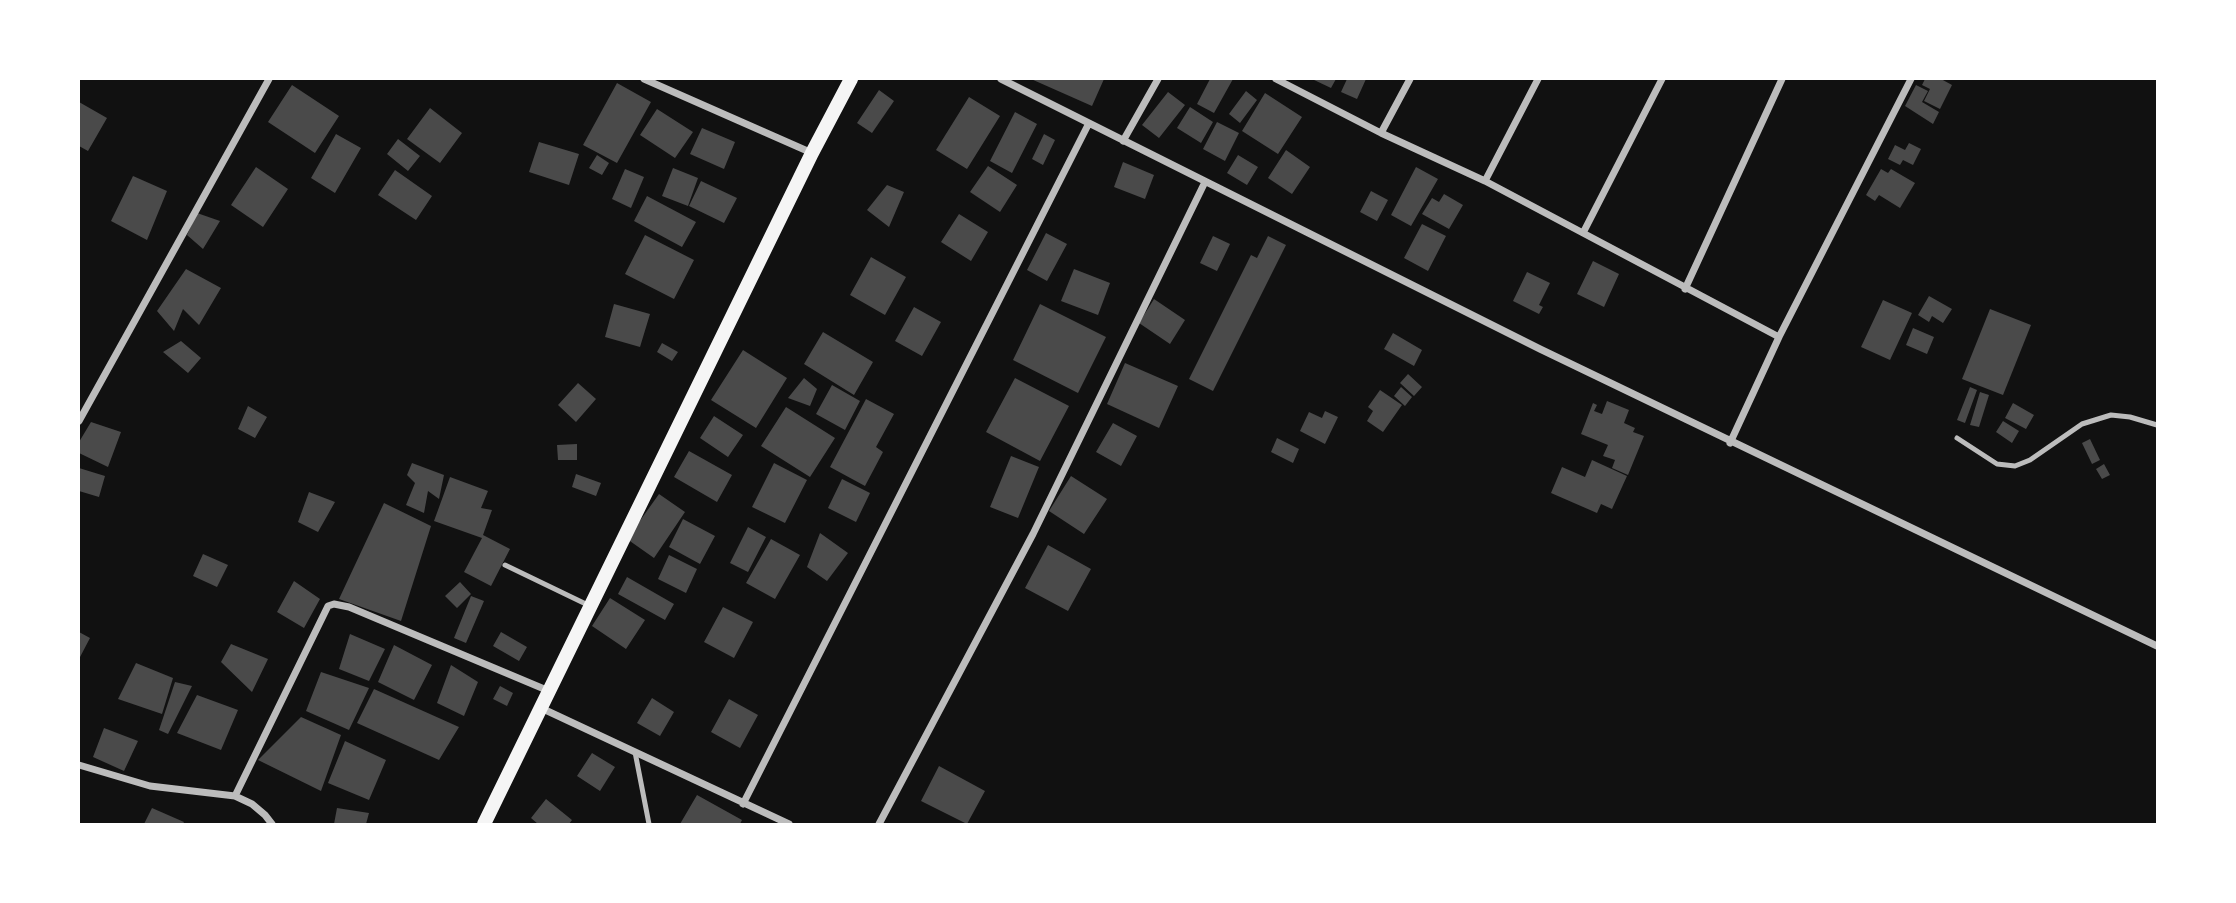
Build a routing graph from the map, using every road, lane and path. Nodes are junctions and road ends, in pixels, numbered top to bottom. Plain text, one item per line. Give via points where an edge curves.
1 (269, 79) edge
2 (643, 79) edge
3 (851, 79) edge
4 (1001, 79) edge
5 (1158, 79) edge
6 (1410, 79) edge
7 (1538, 79) edge
8 (1662, 79) edge
9 (1782, 79) edge
10 (1910, 79) edge
11 (1279, 80) edge
12 (1089, 123) junction
13 (1381, 133) junction
14 (1124, 141) junction
15 (812, 153) junction
16 (1485, 181) junction
17 (1205, 182) junction
18 (1583, 233) junction
19 (1685, 289) junction
20 (1779, 337) junction
21 (79, 421) edge
22 (2157, 425) edge
23 (1957, 438) dead end
24 (1730, 443) junction
25 (505, 565) dead end
26 (591, 606) junction
27 (2157, 646) edge
28 (550, 691) junction
29 (541, 708) junction
30 (635, 752) junction
31 (79, 765) edge
32 (235, 796) junction
33 (743, 804) junction
34 (271, 824) edge
35 (484, 824) edge
36 (649, 824) edge
37 (789, 824) edge
38 (879, 824) edge

1 - 21 street
2 - 15 street
3 - 15 main road
4 - 12 street
5 - 14 street
6 - 13 street
7 - 16 street
8 - 18 street
9 - 19 street
10 - 20 street
11 - 13 street
12 - 14 street
12 - 33 street
13 - 16 street
14 - 17 street
15 - 26 main road
16 - 18 street
17 - 24 street
17 - 38 street via 1033,534
18 - 19 street
19 - 20 street
20 - 24 street
22 - 23 lane via 2111,415 2082,424 2057,444 2015,466 1997,464
24 - 27 street
25 - 26 lane
26 - 28 main road
28 - 29 main road
28 - 32 street via 334,604 324,612
29 - 30 street
29 - 35 main road
30 - 33 street
30 - 36 lane
31 - 32 street via 150,786
32 - 34 street via 252,804
33 - 37 street

